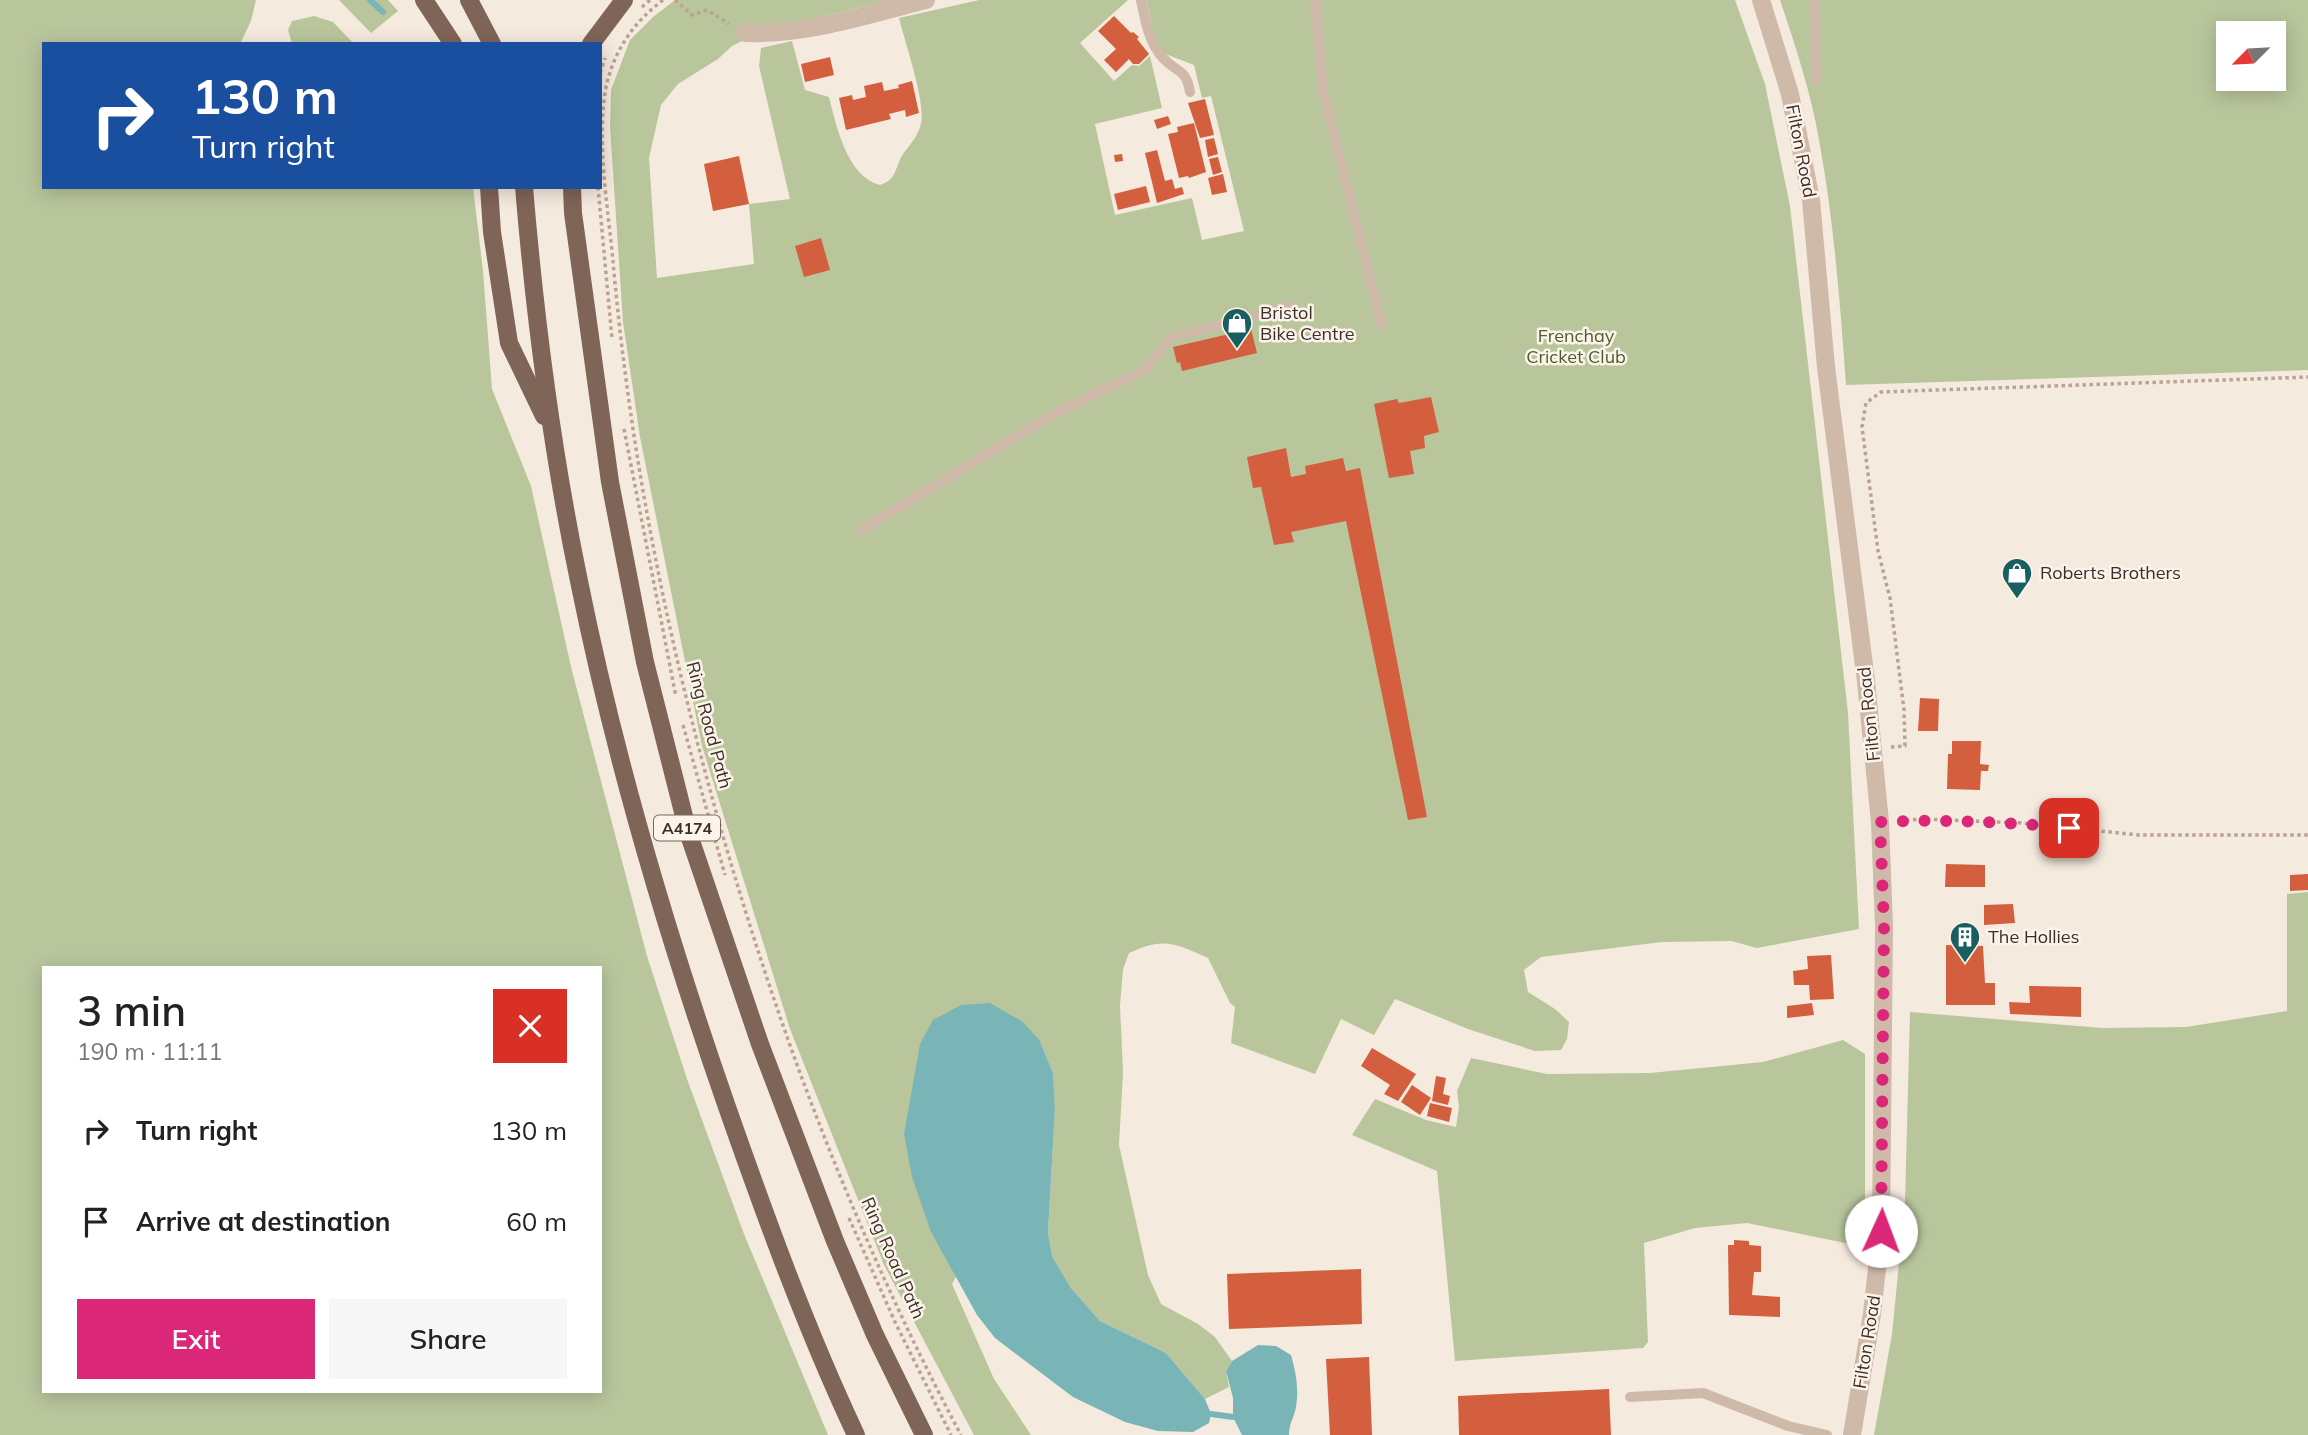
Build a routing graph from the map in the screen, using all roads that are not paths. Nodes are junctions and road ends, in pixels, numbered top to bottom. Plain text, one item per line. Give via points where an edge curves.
1 (424, 0) edge
2 (468, 0) edge
3 (624, 0) edge
4 (926, 0) edge
5 (1141, 0) edge
6 (1315, 0) edge
7 (1761, 0) edge
8 (1815, 0) edge
9 (745, 33) road end
10 (452, 42) edge
11 (491, 42) edge
12 (592, 42) edge
13 (1816, 81) dead end
14 (1190, 92) dead end
15 (489, 189) edge
16 (524, 189) edge
17 (572, 189) edge
18 (1292, 306) dead end
19 (1382, 325) dead end
20 (552, 432) junction
21 (862, 530) dead end
22 (1630, 1397) dead end
23 (1786, 1430) edge
24 (856, 1435) edge
25 (924, 1435) edge
26 (1827, 1435) edge
27 (1852, 1435) edge

1 - 10 main road
2 - 11 main road
3 - 12 main road
4 - 9 street via 801,31
5 - 14 lane via 1155,46 1183,72
6 - 19 lane via 1323,90
7 - 27 street, Filton Road via 1790,94 1811,200 1880,822 1884,925 1881,1231
8 - 13 lane
15 - 20 main road, A4174 via 509,343
16 - 20 main road, A4174
17 - 25 main road, A4174 via 610,482 645,662 688,832 760,1044 835,1241
18 - 21 lane via 1170,338 1146,369 1054,414
20 - 24 main road, A4174 via 596,662 667,927 776,1243
22 - 23 lane via 1703,1393
23 - 26 lane

